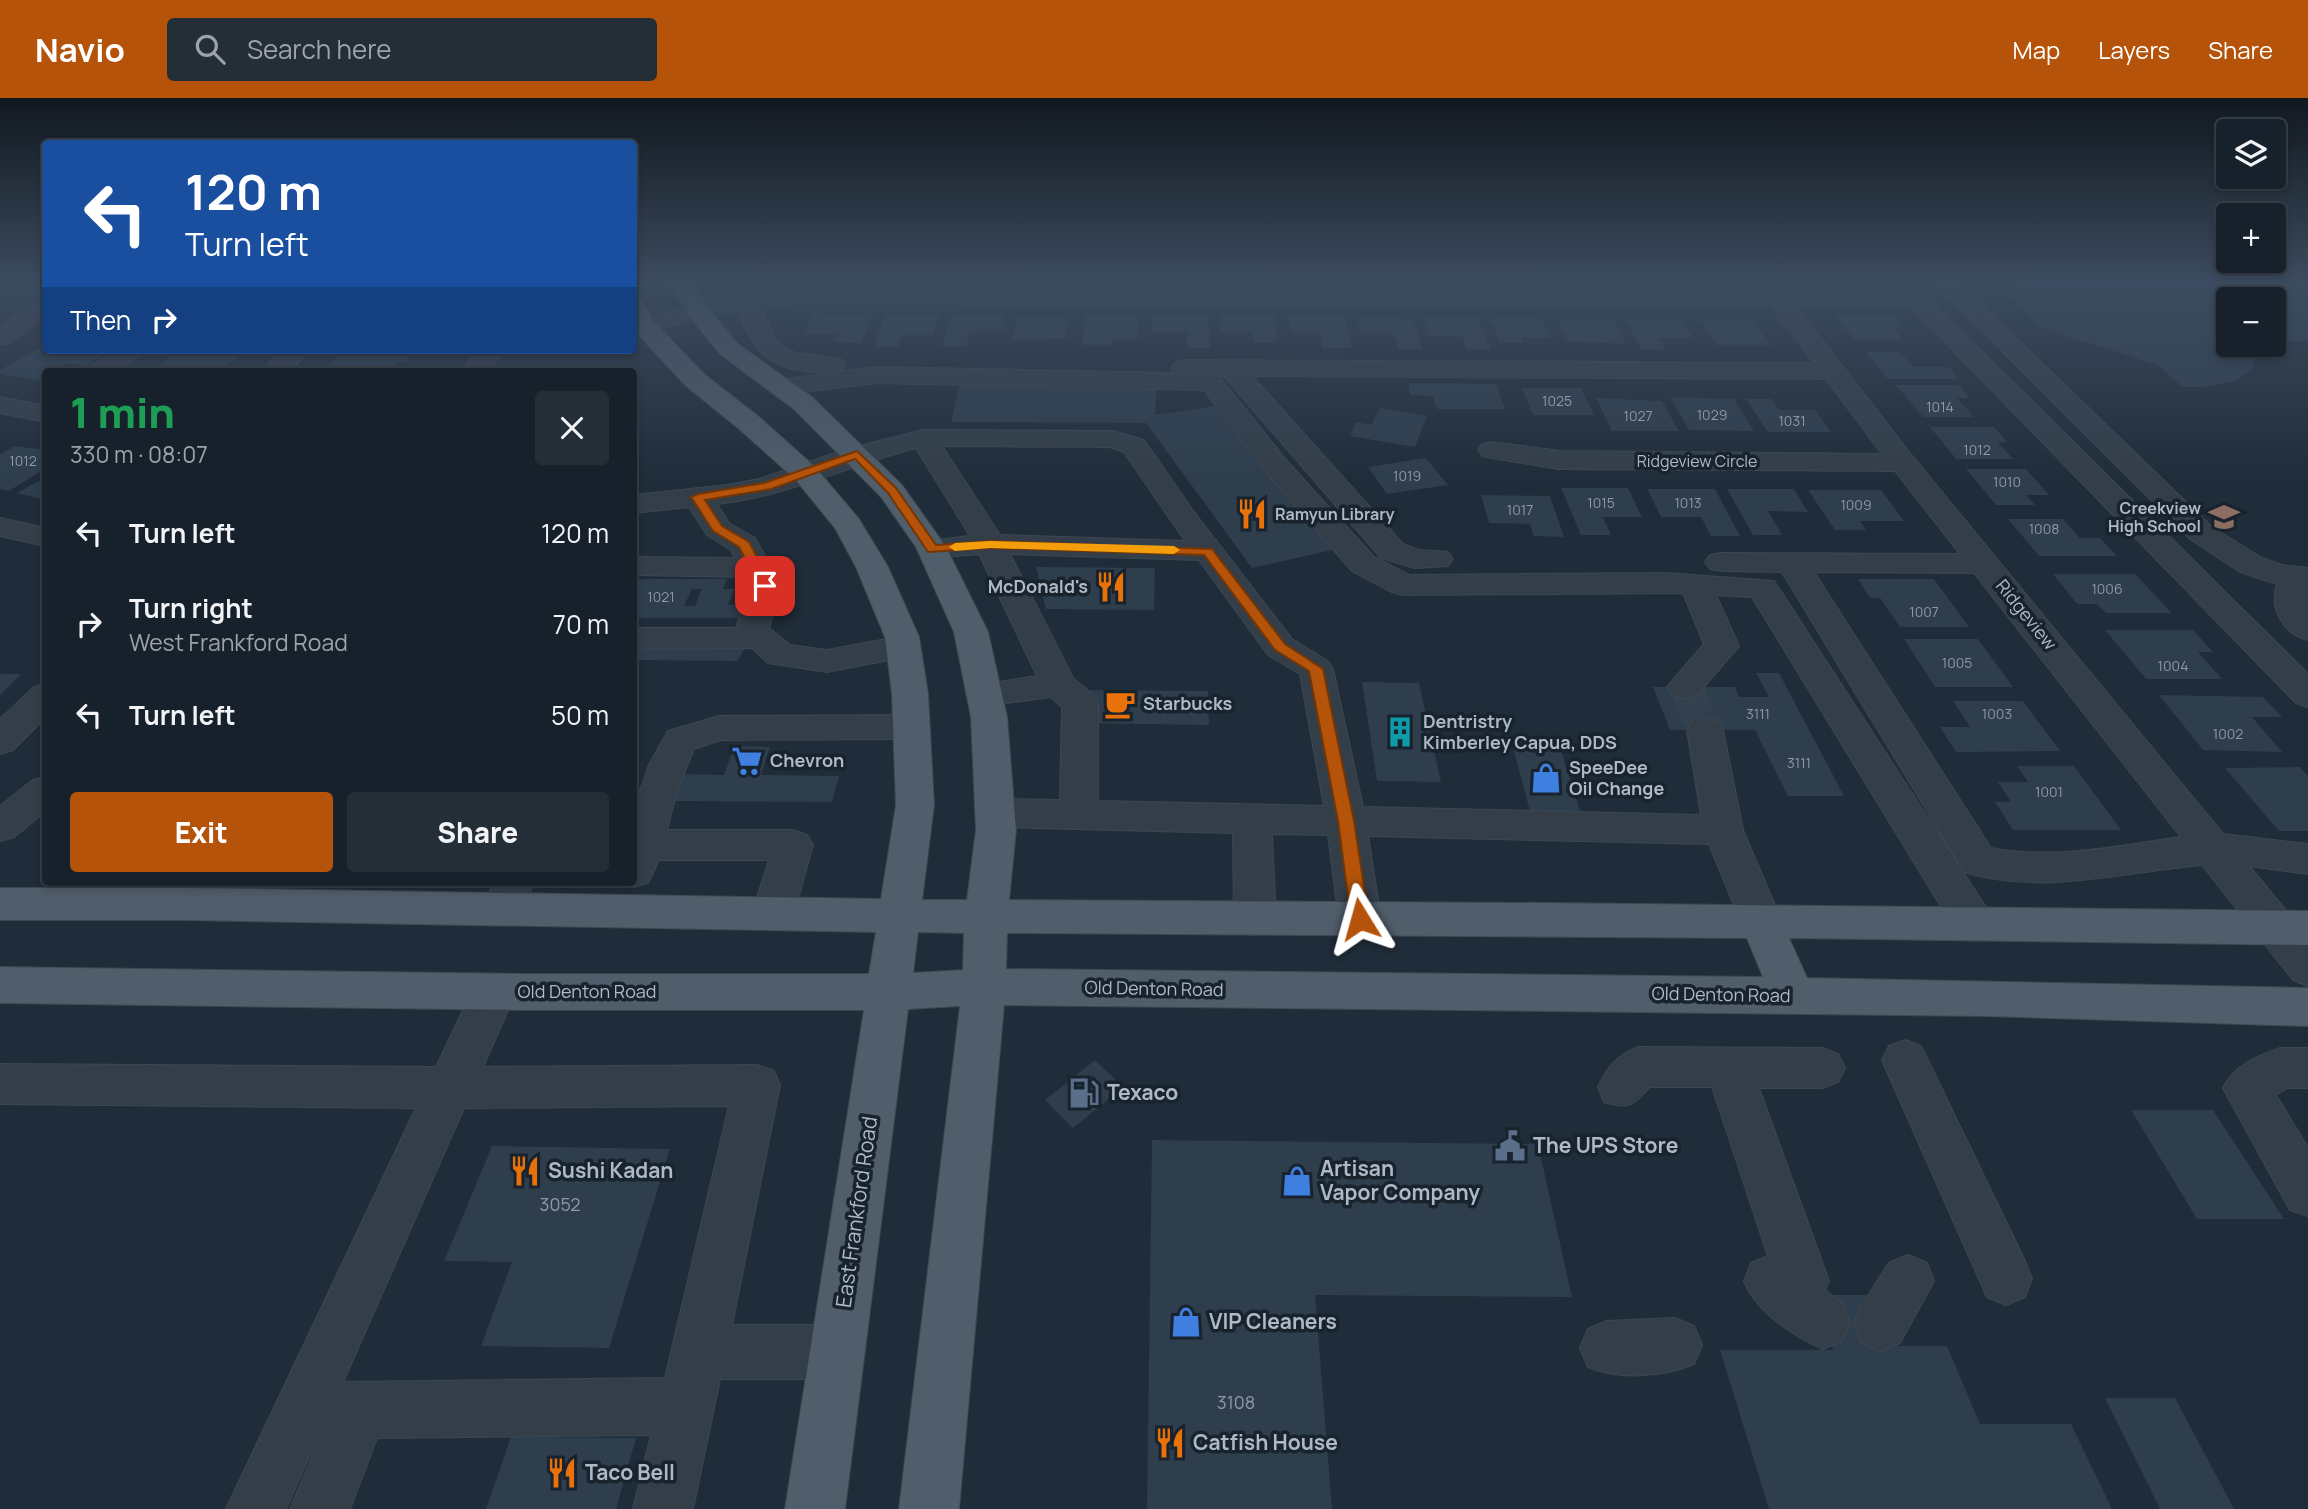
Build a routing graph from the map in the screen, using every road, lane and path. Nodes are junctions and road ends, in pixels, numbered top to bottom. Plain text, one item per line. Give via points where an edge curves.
1 (668, 350) edge
2 (730, 350) edge
3 (770, 350) edge
4 (1817, 350) edge
5 (1966, 350) edge
6 (2013, 350) edge
7 (127, 354) edge
8 (293, 354) edge
9 (488, 354) edge
10 (105, 368) edge
11 (278, 368) edge
12 (477, 368) edge
13 (1231, 368) junction
14 (1833, 371) junction
15 (780, 387) junction
16 (0, 405) edge
17 (40, 409) edge
18 (923, 438) junction
19 (1492, 450) dead end
20 (857, 454) junction
21 (1903, 463) junction
22 (805, 473) junction
23 (698, 497) junction
24 (637, 504) edge
25 (0, 527) edge
26 (42, 536) edge
27 (990, 544) junction
28 (932, 549) junction
29 (1207, 551) junction
30 (1792, 563) junction
31 (1985, 564) junction
32 (637, 566) edge
33 (756, 568) junction
34 (2302, 578) edge
35 (1695, 584) junction
36 (2308, 630) edge
37 (760, 637) junction
38 (637, 639) edge
39 (904, 647) junction
40 (1059, 685) junction
41 (1685, 687) dead end
42 (984, 694) junction
43 (2308, 695) edge
44 (42, 699) edge
45 (912, 727) junction
46 (1705, 730) tunnel mouth
47 (0, 741) edge
48 (42, 793) edge
49 (996, 813) junction
50 (1079, 815) junction
51 (1252, 819) junction
52 (1346, 821) junction
53 (0, 827) edge
54 (1723, 830) junction
55 (2214, 849) junction
56 (639, 859) edge
57 (2308, 859) edge
58 (509, 895) edge
59 (623, 896) edge
60 (0, 904) edge
61 (773, 913) junction
62 (901, 916) junction
63 (986, 916) junction
64 (1255, 919) junction
65 (1360, 919) junction
66 (1761, 922) junction
67 (1974, 924) junction
68 (2292, 928) edge
69 (2308, 968) edge
70 (0, 985) edge
71 (984, 987) junction
72 (494, 992) junction
73 (887, 992) junction
74 (1793, 996) junction
75 (2308, 1007) edge
76 (1905, 1060) dead end
77 (1729, 1068) junction
78 (1822, 1068) dead end
79 (2308, 1068) edge
80 (449, 1087) junction
81 (1621, 1087) dead end
82 (6, 1091) edge
83 (2308, 1193) edge
84 (2006, 1279) dead end
85 (1799, 1294) dead end
86 (1675, 1345) dead end
87 (1607, 1348) dead end
88 (699, 1352) junction
89 (838, 1352) junction
90 (687, 1406) junction
91 (360, 1410) junction
92 (300, 1411) junction
93 (256, 1509) edge
94 (320, 1509) edge
95 (663, 1509) edge
96 (815, 1509) edge
97 (929, 1509) edge

1 - 22 main road, East Frankford Road via 695,380
2 - 15 main road
3 - 13 street via 792,363
4 - 14 street, Ridgeview
5 - 43 street
6 - 34 street via 2201,533 2234,559
7 - 10 street
8 - 11 street
9 - 12 street
13 - 14 street
13 - 30 street via 1392,551 1415,559
14 - 21 street, Ridgeview
15 - 20 main road
15 - 35 street via 876,375 1212,382 1277,467 1363,564 1404,584
16 - 17 street
18 - 20 street
18 - 27 street
18 - 29 street via 1113,439 1134,446
19 - 21 street, Ridgeview Circle via 1559,460
20 - 22 street
20 - 28 main road via 892,491
21 - 31 street, Ridgeview
22 - 23 street via 766,486
22 - 39 main road, East Frankford Road via 848,525 866,556
23 - 24 street
23 - 33 street via 718,528 744,545
25 - 26 street
27 - 28 street
27 - 29 street
27 - 40 street
28 - 42 main road via 971,632
29 - 52 street via 1280,647 1316,669
30 - 31 street
30 - 55 street via 1978,861 2007,868 2060,869
31 - 55 street, Ridgeview
32 - 33 street
33 - 37 street via 765,586 752,630
34 - 36 street via 2289,593 2292,614
35 - 41 street via 1722,646
35 - 67 street via 1763,588
37 - 38 street
37 - 39 street via 780,655 827,661
39 - 45 main road, East Frankford Road
40 - 42 street
40 - 50 street via 1080,703
42 - 49 main road
44 - 47 street
45 - 56 street via 719,728 681,740 664,767
45 - 62 main road, East Frankford Road via 915,805
46 - 54 street
48 - 53 street
49 - 50 street
49 - 63 main road
50 - 51 street
51 - 52 street
51 - 64 street
52 - 54 street
52 - 65 street
54 - 66 street
55 - 57 street
55 - 68 street, Ridgeview
56 - 61 street via 793,845
58 - 59 main road
58 - 60 main road
59 - 61 main road
61 - 62 main road
62 - 63 main road
62 - 73 main road, East Frankford Road
63 - 64 main road
63 - 71 main road
64 - 65 main road
65 - 66 main road
66 - 67 main road
66 - 74 main road
67 - 68 main road
68 - 69 street, Ridgeview
70 - 72 main road, Old Denton Road
71 - 73 main road, Old Denton Road
71 - 74 main road, Old Denton Road
71 - 97 main road
72 - 73 main road, Old Denton Road
72 - 80 street
73 - 89 main road, East Frankford Road
74 - 75 main road, Old Denton Road
76 - 84 street
77 - 78 street
77 - 81 street via 1639,1067
77 - 85 street
79 - 83 street via 2280,1068 2246,1088
80 - 82 street
80 - 88 street via 757,1085
80 - 92 street
86 - 87 street
88 - 89 street
88 - 90 street
89 - 96 main road, East Frankford Road
90 - 91 street
90 - 95 street
91 - 92 street
91 - 94 street
92 - 93 street

